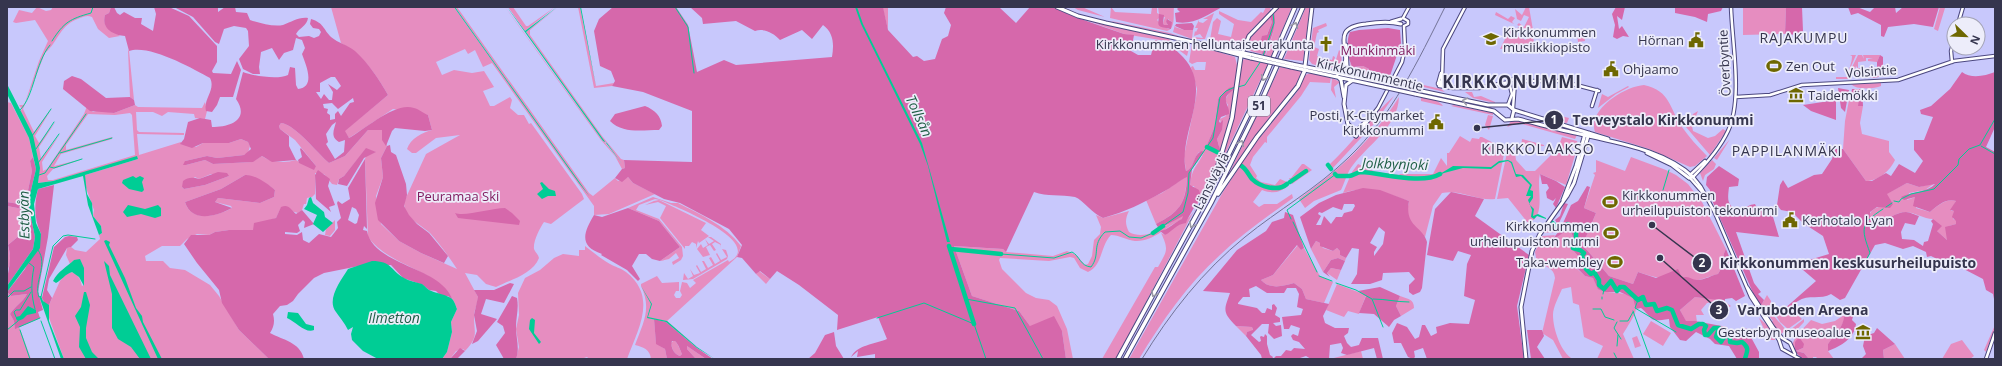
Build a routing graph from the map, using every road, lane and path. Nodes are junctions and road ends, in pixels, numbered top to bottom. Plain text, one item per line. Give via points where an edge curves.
1 (1057, 7) edge
2 (1295, 7) edge
3 (1303, 7) edge
4 (1312, 7) edge
5 (1464, 7) edge
6 (1731, 7) edge
7 (1276, 8) edge
8 (1408, 8) edge
9 (1404, 19) junction
10 (1391, 22) junction
11 (1403, 25) junction
12 (1345, 41) junction
13 (1242, 54) junction
14 (1951, 56) edge
15 (1995, 56) edge
16 (1952, 62) junction
17 (1305, 68) junction
18 (1338, 75) junction
19 (1353, 78) junction
20 (1512, 83) junction
21 (1384, 85) junction
22 (1344, 97) junction
23 (1736, 97) junction
24 (1508, 105) junction
25 (1504, 106) junction
26 (1592, 106) dead end
27 (1514, 109) junction
28 (1374, 113) junction
29 (1500, 115) junction
30 (1512, 119) junction
31 (1349, 125) junction
32 (1355, 132) junction
33 (1587, 134) junction
34 (1356, 136) junction
35 (1691, 176) junction
36 (1210, 190) junction
37 (1211, 203) junction
38 (1747, 287) junction
39 (1995, 333) edge
40 (1785, 340) junction
41 (1781, 344) junction
42 (1791, 347) junction
43 (1786, 350) junction
44 (1795, 354) junction
45 (1118, 359) edge
46 (1125, 359) edge
47 (1526, 359) edge
48 (1800, 359) edge
49 (1985, 359) edge

1 - 13 main road, Kirkkonummentie via 1091,20
2 -> 36 highway, Länsiväylä / 51 via 1257,94
37 -> 3 highway, Länsiväylä / 51 via 1261,102
4 - 17 main road
5 - 20 street via 1443,49 1439,84 1457,88 1479,88
6 - 23 street, Överbyntie
7 - 13 main road via 1249,36
8 - 9 street
9 - 10 main road
9 - 11 street
9 - 11 street via 1408,24
10 - 11 main road
10 - 12 main road via 1351,26 1345,34
11 - 28 street via 1404,57
12 - 18 main road via 1345,66
12 - 19 main road via 1348,66
13 - 17 main road, Kirkkonummentie, bridge
13 - 36 highway via 1228,137
14 - 16 street
15 - 16 street, Volsintie
16 - 23 street, Volsintie via 1898,80 1802,85 1770,95
17 - 18 main road, Kirkkonummentie
17 - 37 highway via 1295,90 1257,137
18 - 19 main road, Kirkkonummentie
18 - 22 main road
19 - 21 main road, Kirkkonummentie
19 - 22 main road via 1346,85
20 - 24 street
20 - 26 street via 1561,81 1598,91
20 - 27 street
25 -> 21 main road, Kirkkonummentie, bridge via 1488,106
21 - 29 main road, Kirkkonummentie, bridge
22 - 31 main road
23 - 35 street, Överbyntie via 1729,130 1722,142
24 - 25 main road
24 - 27 main road
25 - 29 main road via 1500,109
27 - 30 main road
27 - 33 main road via 1519,113
28 - 32 street
28 - 34 street
29 - 30 main road via 1505,120
30 - 33 main road
31 - 32 main road
31 - 34 main road via 1351,133
32 - 34 main road
33 - 35 main road via 1644,152
33 - 47 main road via 1578,173 1568,193 1539,236 1530,259 1521,307
35 - 38 street via 1719,223
36 -> 45 highway, Länsiväylä / 51
37 - 46 highway, Länsiväylä / 51
38 - 40 street via 1767,319
38 - 41 street via 1756,306
39 - 49 street
40 - 41 street
40 - 42 street
41 - 43 street via 1782,349
42 - 43 street
42 - 44 street
43 - 44 street
44 - 48 street

